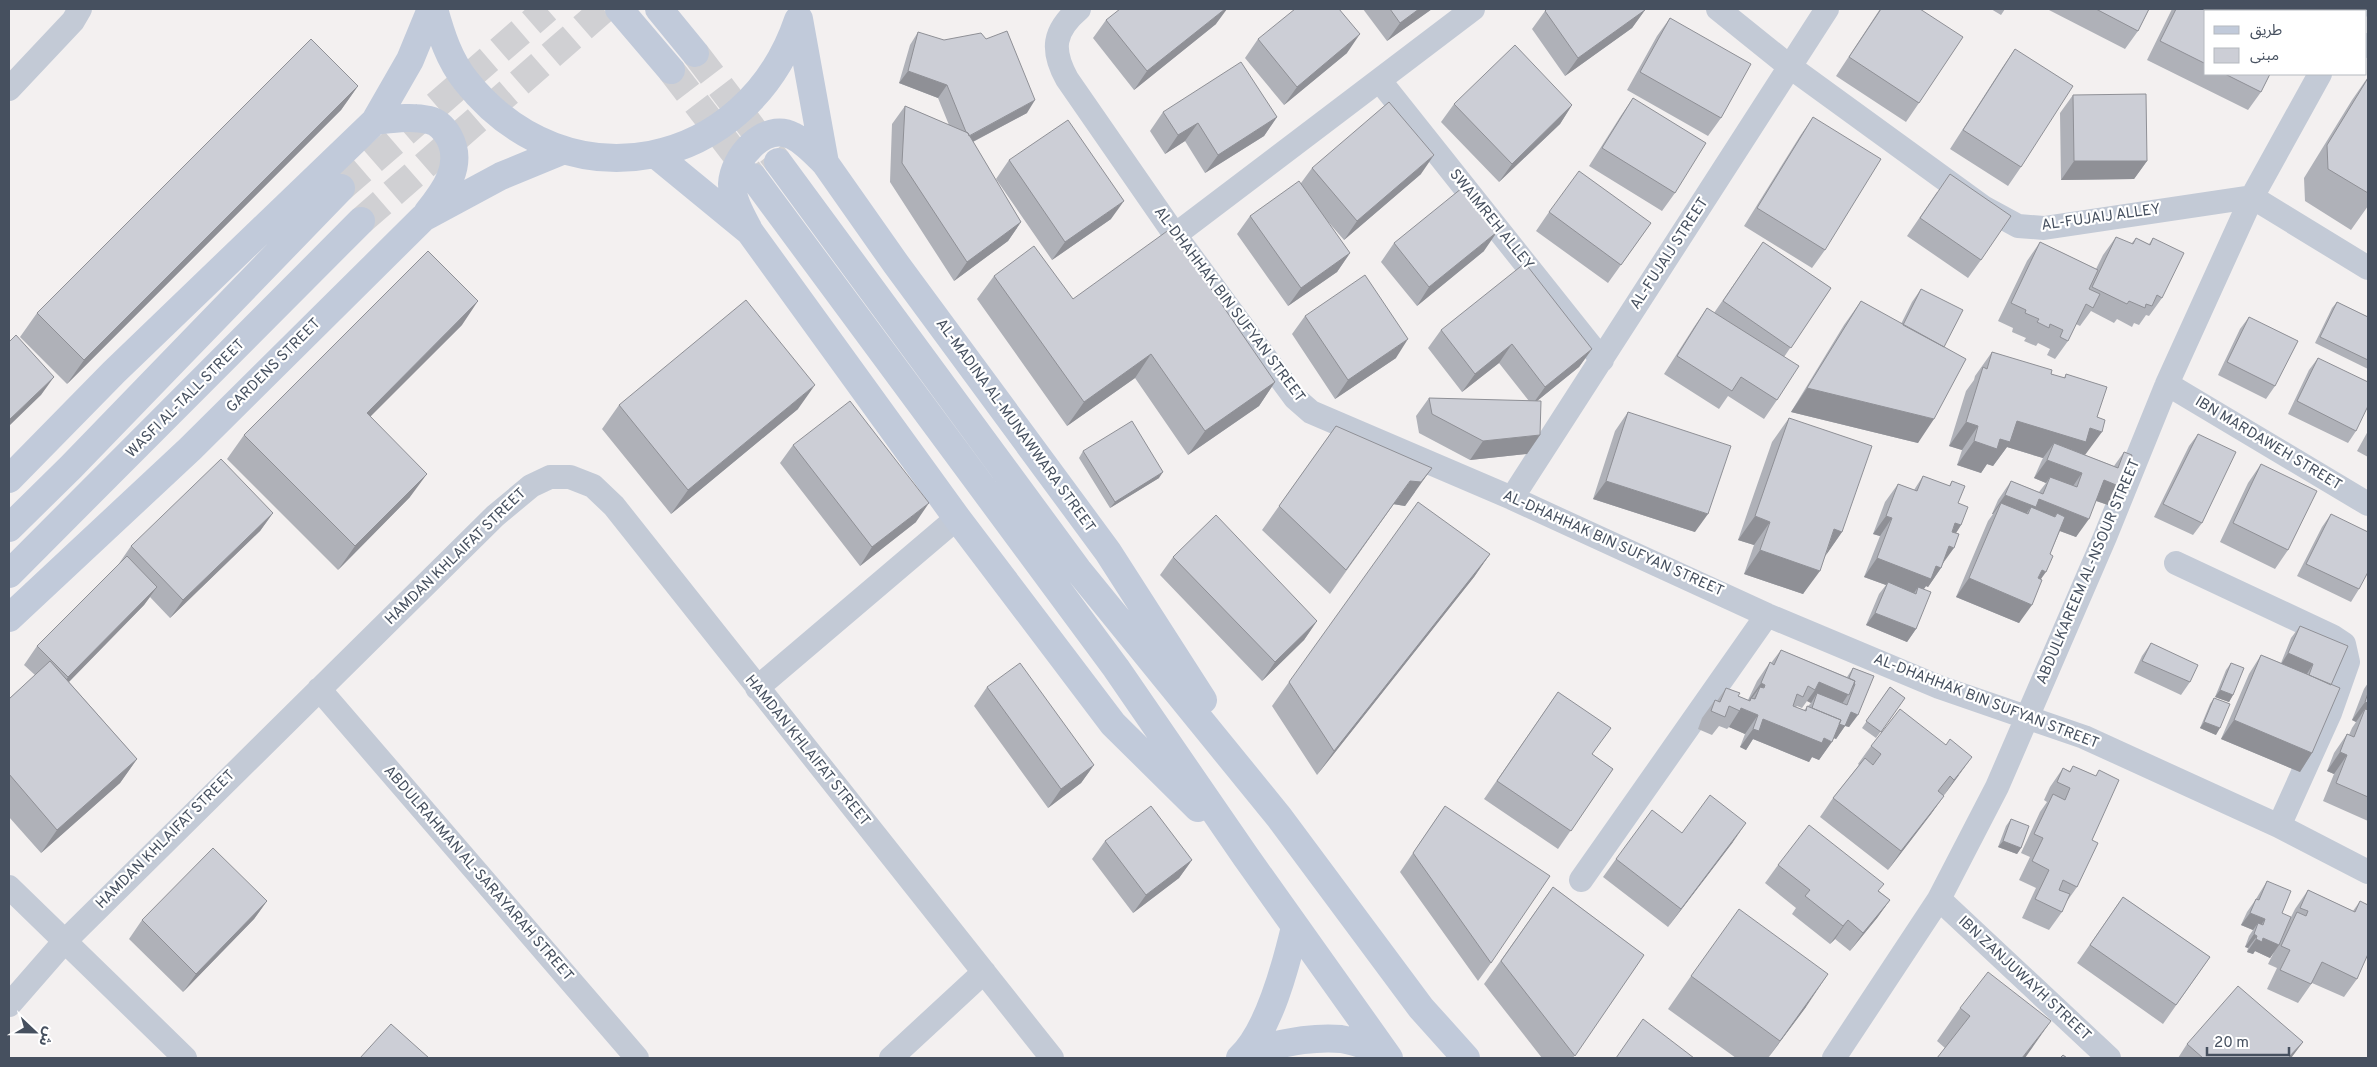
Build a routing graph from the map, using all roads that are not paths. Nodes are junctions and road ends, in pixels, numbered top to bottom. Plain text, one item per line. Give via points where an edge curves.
1 (80, 9) edge
2 (432, 9) edge
3 (619, 9) edge
4 (659, 9) edge
5 (1079, 9) edge
6 (1473, 9) edge
7 (1718, 9) edge
8 (1826, 9) edge
9 (800, 14) edge
10 (695, 53) tunnel mouth
11 (1789, 66) junction
12 (671, 70) tunnel mouth
13 (2319, 75) edge
14 (1380, 81) junction
15 (9, 89) edge
16 (375, 121) junction
17 (564, 150) junction
18 (655, 154) junction
19 (778, 162) tunnel mouth
20 (825, 163) junction
21 (753, 177) tunnel mouth
22 (340, 188) tunnel mouth
23 (2252, 197) junction
24 (423, 218) junction
25 (361, 221) tunnel mouth
26 (750, 232) junction
27 (1176, 235) junction
28 (2368, 268) edge
29 (1602, 360) junction
30 (2167, 384) junction
31 (9, 479) edge
32 (1512, 498) junction
33 (2368, 504) edge
34 (957, 518) junction
35 (9, 528) edge
36 (2176, 563) dead end
37 (9, 574) edge
38 (1768, 614) junction
39 (9, 618) edge
40 (756, 688) junction
41 (319, 689) junction
42 (2028, 717) junction
43 (1279, 816) junction
44 (2280, 826) junction
45 (1246, 857) junction
46 (2368, 872) edge
47 (1581, 880) dead end
48 (9, 887) edge
49 (1939, 899) junction
50 (1295, 927) junction
51 (64, 942) junction
52 (984, 972) junction
53 (9, 1005) edge
54 (1244, 1055) edge
55 (1386, 1055) edge
56 (185, 1058) edge
57 (636, 1058) edge
58 (892, 1058) edge
59 (1052, 1058) edge
60 (1466, 1058) edge
61 (1834, 1058) edge
62 (2109, 1058) edge

1 - 15 street via 73,21
2 - 16 street via 410,60
2 - 17 street via 444,44 461,73 492,110 526,134
3 - 12 street
4 - 10 street
5 - 27 street, AL-DHAHHAK BIN SUFYAN STREET via 1070,16 1056,41 1059,65
6 - 14 street
7 - 11 street, AL-FUJAIJ ALLEY
8 - 11 street, AL-FUJAIJ STREET
9 - 18 street via 779,66 746,107 704,136
9 - 20 street, AL-MADINA AL-MUNAWWARA STREET
11 - 23 street, AL-FUJAIJ ALLEY via 1983,207 2018,226 2044,228
11 - 29 street, AL-FUJAIJ STREET
13 - 23 street, ABDULKAREEM AL-NSOUR STREET
14 - 27 street
14 - 29 street, SWAIMREH ALLEY
16 - 24 street via 413,117 432,120 445,130 455,149 454,168 444,192
16 - 31 street via 121,365
17 - 18 street via 609,158
17 - 24 street, GARDENS STREET via 501,176
18 - 26 street
19 - 43 street, AL-MADINA AL-MUNAWWARA STREET via 1078,570
20 - 26 street via 791,135 768,135 751,144 733,175 732,184
20 - 43 street, AL-MADINA AL-MUNAWWARA STREET via 1108,552
21 - 45 street via 1116,668
22 - 35 street
23 - 28 street
23 - 30 street, ABDULKAREEM AL-NSOUR STREET
24 - 39 street, GARDENS STREET via 190,449
25 - 37 street, WASFI AL-TALL STREET
26 - 34 street
27 - 32 street, AL-DHAHHAK BIN SUFYAN STREET via 1295,398 1311,412
29 - 32 street, AL-FUJAIJ STREET
30 - 33 street, IBN MARDAWEH STREET
30 - 42 street, ABDULKAREEM AL-NSOUR STREET
32 - 38 street, AL-DHAHHAK BIN SUFYAN STREET
34 - 40 street
34 - 45 street via 1113,724
36 - 44 street via 2332,636 2347,649 2348,662 2333,705
38 - 42 street, AL-DHAHHAK BIN SUFYAN STREET via 1939,687
38 - 47 street
40 - 41 street, HAMDAN KHLAIFAT STREET via 614,506 593,486 570,477 550,477 531,486 495,516
40 - 52 street, HAMDAN KHLAIFAT STREET
41 - 51 street, HAMDAN KHLAIFAT STREET
41 - 57 street, ABDULRAHMAN AL-SARAYARAH STREET
42 - 44 street, AL-DHAHHAK BIN SUFYAN STREET via 2093,741
42 - 49 street, ABDULKAREEM AL-NSOUR STREET via 1997,787
43 - 60 street, AL-MADINA AL-MUNAWWARA STREET via 1421,1008
44 - 46 street, AL-DHAHHAK BIN SUFYAN STREET
45 - 50 street
48 - 51 street
49 - 61 street, ABDULKAREEM AL-NSOUR STREET
49 - 62 street, IBN ZANJUWAYH STREET
50 - 54 street via 1272,1005
50 - 55 street
51 - 53 street, HAMDAN KHLAIFAT STREET
51 - 56 street
52 - 58 street
52 - 59 street, HAMDAN KHLAIFAT STREET
54 - 55 street via 1298,1040 1320,1038 1342,1040

